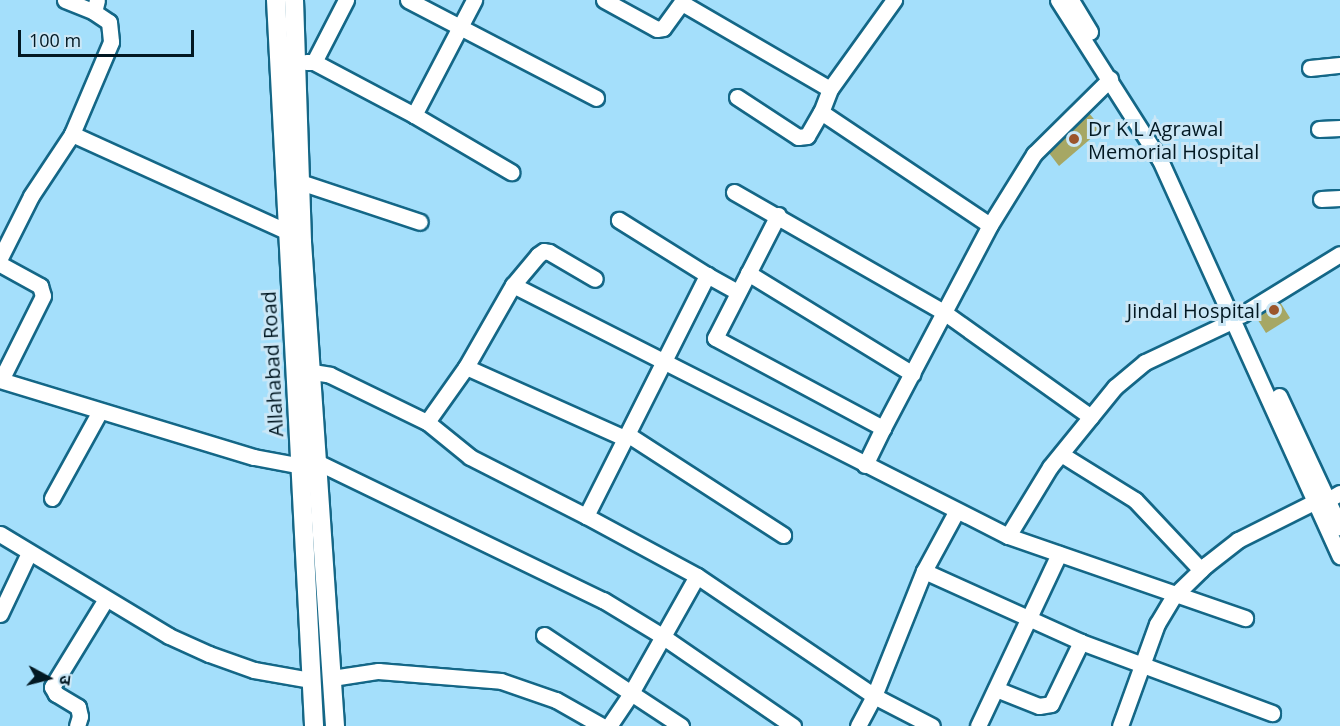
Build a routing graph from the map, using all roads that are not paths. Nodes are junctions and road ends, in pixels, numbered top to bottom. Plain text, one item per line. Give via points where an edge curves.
1 (66, 0) edge
2 (276, 0) edge
3 (294, 0) edge
4 (346, 0) edge
5 (408, 0) edge
6 (474, 0) edge
7 (604, 0) edge
8 (894, 0) edge
9 (1058, 0) edge
10 (1071, 0) edge
11 (682, 1) edge
12 (95, 6) edge
13 (460, 27) junction
14 (296, 61) junction
15 (1340, 65) edge
16 (1310, 68) dead end
17 (1110, 79) junction
18 (830, 89) junction
19 (736, 97) dead end
20 (596, 98) dead end
21 (821, 112) junction
22 (414, 115) junction
23 (1340, 128) edge
24 (1319, 129) dead end
25 (72, 134) junction
26 (511, 172) dead end
27 (300, 182) junction
28 (734, 192) dead end
29 (1340, 198) edge
30 (1322, 199) dead end
31 (778, 215) junction
32 (619, 220) dead end
33 (420, 222) dead end
34 (990, 225) junction
35 (288, 232) junction
36 (1340, 254) edge
37 (0, 258) edge
38 (0, 264) edge
39 (748, 273) junction
40 (707, 275) junction
41 (595, 279) dead end
42 (513, 285) junction
43 (738, 292) junction
44 (945, 313) junction
45 (1237, 317) junction
46 (664, 360) junction
47 (466, 367) junction
48 (303, 370) junction
49 (913, 374) junction
50 (0, 380) edge
51 (100, 411) junction
52 (1091, 417) junction
53 (427, 422) junction
54 (883, 428) junction
55 (626, 436) junction
56 (1061, 454) junction
57 (865, 465) junction
58 (312, 466) junction
59 (52, 498) dead end
60 (1324, 501) edge
61 (956, 512) junction
62 (586, 516) junction
63 (1340, 527) edge
64 (0, 534) edge
65 (783, 535) dead end
66 (1008, 536) junction
67 (29, 553) junction
68 (1059, 554) junction
69 (1340, 556) edge
70 (1200, 570) junction
71 (924, 572) junction
72 (697, 576) junction
73 (1174, 596) junction
74 (106, 599) junction
75 (0, 614) edge
76 (1029, 618) junction
77 (1245, 618) dead end
78 (544, 634) dead end
79 (662, 636) junction
80 (1081, 642) junction
81 (1141, 663) junction
82 (332, 678) junction
83 (311, 680) junction
84 (996, 689) junction
85 (631, 693) junction
86 (874, 696) junction
87 (1272, 713) dead end
88 (77, 726) edge
89 (314, 726) edge
90 (335, 726) edge
91 (602, 726) edge
92 (609, 726) edge
93 (681, 726) edge
94 (793, 726) edge
95 (858, 726) edge
96 (932, 726) edge
97 (978, 726) edge
98 (1120, 726) edge

1 - 12 street
2 - 14 main road, Allahabad Road
3 - 14 main road
4 - 14 street
5 - 13 street
6 - 13 street
7 - 11 street via 657,29 663,28
8 - 18 street
9 - 17 street
10 - 45 street via 1159,146
11 - 18 street
12 - 25 street via 109,22 111,42
13 - 20 street
13 - 22 street
14 - 22 street
14 - 27 main road
14 - 35 main road, Allahabad Road
15 - 16 street
17 - 34 street via 1034,154
17 - 45 street via 1160,160
18 - 21 street
19 - 21 street via 798,137 807,136
21 - 34 street
22 - 26 street
23 - 24 street
25 - 35 street
25 - 37 street via 30,196
27 - 33 street
27 - 48 main road
28 - 31 street
29 - 30 street
31 - 39 street
31 - 44 street
32 - 40 street
34 - 44 street
35 - 48 main road, Allahabad Road
36 - 45 street
38 - 50 street via 40,286 43,296
39 - 43 street
39 - 49 street
40 - 43 street
40 - 46 street
41 - 42 street via 544,251
42 - 46 street
42 - 47 street
43 - 54 street via 715,338
44 - 49 street
44 - 52 street
45 - 52 street via 1145,362 1115,387
45 - 60 street
46 - 55 street
46 - 57 street
47 - 53 street
47 - 55 street
48 - 53 street via 330,375
48 - 58 main road, Allahabad Road
49 - 54 street
50 - 51 street
51 - 58 street via 254,457
51 - 59 street
52 - 56 street
53 - 62 street via 470,457
54 - 57 street
55 - 62 street
55 - 65 street
56 - 66 street
56 - 70 street via 1134,500
57 - 61 street
58 - 79 street via 603,600
58 - 82 main road
58 - 83 main road, Allahabad Road
60 - 63 street
60 - 69 street
60 - 70 street via 1238,540
61 - 66 street
61 - 71 street
62 - 72 street
64 - 67 street
66 - 68 street
67 - 74 street
67 - 75 street
68 - 73 street
68 - 76 street
70 - 73 street
71 - 76 street
71 - 86 street
72 - 79 street
72 - 86 street
73 - 77 street
73 - 81 street
74 - 83 street via 169,636 210,654 254,670
74 - 88 street via 52,687 56,694 78,707
76 - 80 street
76 - 84 street
78 - 85 street
79 - 85 street
79 - 94 street
80 - 81 street
80 - 84 street via 1051,704 1039,706
81 - 87 street
81 - 98 street
82 - 90 main road
82 - 91 street via 378,672 501,681 556,700
83 - 89 main road, Allahabad Road
84 - 97 street
85 - 92 street
85 - 93 street
86 - 95 street
86 - 96 street

